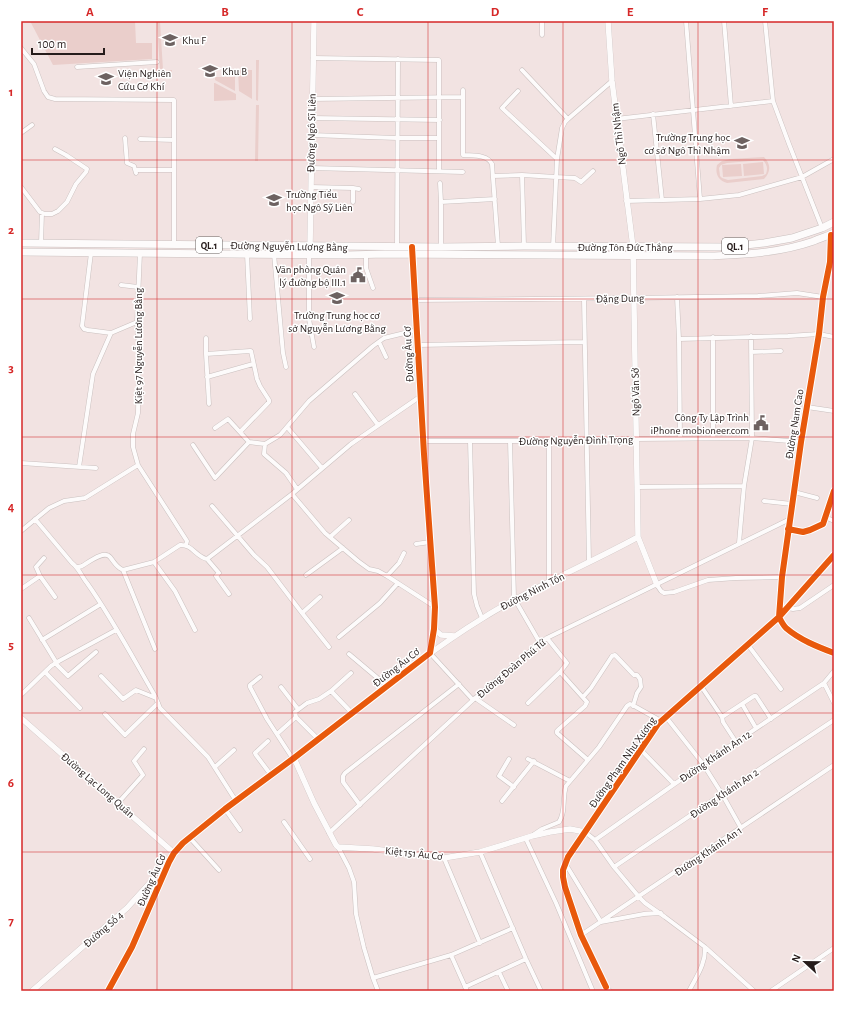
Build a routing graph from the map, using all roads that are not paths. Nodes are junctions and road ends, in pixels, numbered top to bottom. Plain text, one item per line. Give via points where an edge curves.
1 (314, 21) edge
2 (542, 21) edge
3 (608, 21) edge
4 (686, 21) edge
5 (724, 21) edge
6 (765, 21) edge
7 (542, 35) dead end
8 (21, 48) edge
9 (313, 58) junction
10 (398, 59) junction
11 (157, 62) dead end
12 (77, 67) dead end
13 (522, 70) dead end
14 (612, 81) junction
15 (463, 90) dead end
16 (518, 91) dead end
17 (398, 97) junction
18 (463, 97) junction
19 (439, 98) junction
20 (312, 99) junction
21 (773, 101) junction
22 (731, 106) junction
23 (693, 110) junction
24 (653, 114) junction
25 (312, 118) junction
26 (398, 119) junction
27 (568, 119) junction
28 (616, 119) junction
29 (440, 120) junction
30 (32, 125) dead end
31 (21, 133) edge
32 (312, 135) junction
33 (125, 138) dead end
34 (397, 138) junction
35 (440, 138) junction
36 (140, 139) dead end
37 (174, 140) junction
38 (55, 149) dead end
39 (557, 159) junction
40 (834, 159) edge
41 (311, 168) junction
42 (174, 170) junction
43 (397, 170) junction
44 (439, 171) junction
45 (594, 171) dead end
46 (463, 172) dead end
47 (522, 175) junction
48 (493, 176) junction
49 (556, 177) junction
50 (802, 177) junction
51 (440, 183) dead end
52 (21, 187) edge
53 (311, 187) junction
54 (353, 188) junction
55 (359, 188) dead end
56 (495, 199) junction
57 (700, 199) junction
58 (662, 200) junction
59 (626, 201) junction
60 (353, 202) dead end
61 (441, 202) junction
62 (42, 213) junction
63 (834, 222) edge
64 (822, 228) junction
65 (832, 234) edge
66 (21, 243) edge
67 (41, 243) junction
68 (174, 244) junction
69 (256, 245) junction
70 (310, 246) junction
71 (397, 246) junction
72 (498, 246) junction
73 (524, 246) junction
74 (412, 247) junction
75 (441, 247) junction
76 (554, 247) junction
77 (633, 247) junction
78 (21, 252) edge
79 (91, 253) junction
80 (140, 253) junction
81 (247, 254) junction
82 (256, 254) junction
83 (274, 254) junction
84 (309, 255) junction
85 (366, 255) junction
86 (412, 255) junction
87 (633, 256) junction
88 (832, 263) edge
89 (121, 285) dead end
90 (138, 287) junction
91 (373, 288) dead end
92 (823, 297) junction
93 (633, 298) junction
94 (677, 298) junction
95 (584, 299) junction
96 (415, 300) junction
97 (250, 319) dead end
98 (137, 322) junction
99 (417, 330) junction
100 (111, 333) junction
101 (819, 334) junction
102 (751, 336) junction
103 (713, 337) junction
104 (834, 337) edge
105 (206, 338) dead end
106 (679, 338) junction
107 (379, 342) junction
108 (584, 342) junction
109 (418, 345) junction
110 (314, 347) dead end
111 (781, 351) dead end
112 (751, 352) junction
113 (206, 354) junction
114 (386, 357) dead end
115 (253, 364) junction
116 (286, 367) dead end
117 (207, 377) junction
118 (355, 394) dead end
119 (421, 396) junction
120 (209, 404) dead end
121 (807, 407) junction
122 (834, 411) edge
123 (378, 425) junction
124 (287, 427) junction
125 (216, 428) dead end
126 (240, 432) junction
127 (636, 438) junction
128 (680, 438) junction
129 (713, 438) junction
130 (752, 438) junction
131 (587, 440) junction
132 (424, 441) junction
133 (470, 441) junction
134 (510, 441) junction
135 (549, 441) junction
136 (249, 442) junction
137 (801, 442) junction
138 (265, 444) junction
139 (193, 445) dead end
140 (21, 463) edge
141 (138, 465) junction
142 (79, 467) junction
143 (96, 468) dead end
144 (322, 468) junction
145 (744, 486) junction
146 (637, 487) junction
147 (298, 489) junction
148 (794, 492) junction
149 (292, 494) junction
150 (817, 498) dead end
151 (764, 501) dead end
152 (792, 504) junction
153 (212, 506) dead end
154 (825, 517) dead end
155 (35, 519) junction
156 (790, 519) junction
157 (349, 520) dead end
158 (834, 521) edge
159 (21, 531) edge
160 (238, 536) junction
161 (330, 537) junction
162 (638, 537) junction
163 (430, 542) junction
164 (739, 543) junction
165 (186, 544) junction
166 (416, 544) dead end
167 (343, 548) junction
168 (404, 553) dead end
169 (834, 555) edge
170 (44, 558) dead end
171 (207, 559) junction
172 (154, 562) junction
173 (589, 562) junction
174 (76, 567) junction
175 (123, 570) junction
176 (306, 575) dead end
177 (387, 576) junction
178 (38, 577) junction
179 (782, 577) junction
180 (550, 582) junction
181 (398, 583) junction
182 (657, 585) junction
183 (834, 585) edge
184 (21, 589) edge
185 (229, 594) dead end
186 (55, 597) dead end
187 (320, 597) dead end
188 (514, 598) junction
189 (101, 604) junction
190 (435, 607) junction
191 (788, 608) junction
192 (302, 613) junction
193 (779, 617) junction
194 (29, 618) dead end
195 (482, 618) junction
196 (434, 629) junction
197 (116, 630) junction
198 (195, 630) dead end
199 (455, 636) junction
200 (339, 638) dead end
201 (547, 638) junction
202 (42, 640) junction
203 (540, 643) junction
204 (748, 645) junction
205 (329, 647) dead end
206 (155, 650) dead end
207 (96, 652) dead end
208 (430, 653) junction
209 (834, 653) edge
210 (349, 654) dead end
211 (56, 663) junction
212 (561, 671) junction
213 (834, 671) edge
214 (45, 672) junction
215 (351, 673) dead end
216 (101, 676) dead end
217 (260, 677) dead end
218 (824, 683) junction
219 (459, 684) junction
220 (387, 686) junction
221 (701, 686) junction
222 (281, 687) dead end
223 (781, 689) dead end
224 (331, 691) junction
225 (21, 695) edge
226 (583, 697) junction
227 (156, 698) junction
228 (474, 699) junction
229 (158, 703) junction
230 (528, 703) dead end
231 (834, 703) edge
232 (742, 704) junction
233 (633, 706) junction
234 (80, 708) dead end
235 (298, 709) junction
236 (352, 713) junction
237 (105, 714) dead end
238 (666, 717) junction
239 (722, 717) junction
240 (21, 718) edge
241 (296, 718) junction
242 (771, 719) junction
243 (834, 720) edge
244 (661, 721) junction
245 (514, 725) dead end
246 (756, 728) junction
247 (277, 734) junction
248 (318, 739) junction
249 (268, 741) dead end
250 (736, 742) junction
251 (144, 750) dead end
252 (234, 750) dead end
253 (641, 750) junction
254 (293, 759) junction
255 (528, 759) dead end
256 (509, 760) dead end
257 (588, 760) junction
258 (534, 761) junction
259 (703, 764) junction
260 (834, 766) edge
261 (215, 767) junction
262 (271, 775) junction
263 (570, 781) junction
264 (674, 784) junction
265 (514, 787) junction
266 (722, 794) junction
267 (236, 801) junction
268 (502, 801) dead end
269 (118, 803) junction
270 (360, 805) junction
271 (225, 809) junction
272 (284, 822) dead end
273 (741, 828) junction
274 (240, 830) dead end
275 (585, 832) junction
276 (329, 833) junction
277 (532, 836) junction
278 (190, 838) junction
279 (526, 839) junction
280 (595, 840) junction
281 (338, 847) junction
282 (174, 852) junction
283 (480, 852) junction
284 (444, 858) junction
285 (310, 859) dead end
286 (169, 862) junction
287 (565, 863) junction
288 (614, 867) junction
289 (219, 870) dead end
290 (639, 897) junction
291 (661, 914) junction
292 (601, 922) junction
293 (513, 928) junction
294 (581, 935) junction
295 (480, 943) junction
296 (705, 947) junction
297 (834, 948) edge
298 (451, 955) junction
299 (526, 959) junction
300 (499, 972) junction
301 (373, 978) junction
302 (466, 989) edge
303 (592, 989) dead end
304 (606, 989) edge
305 (378, 990) edge
306 (32, 991) edge
307 (108, 991) edge
308 (372, 991) edge
309 (508, 991) edge
310 (541, 991) edge
311 (610, 991) edge
312 (689, 991) edge
313 (754, 991) edge
314 (771, 991) edge

1 - 9 street, Đường Ngô Sĩ Liên
2 - 7 street
3 - 14 street, Ngô Thì Nhậm
4 - 23 street
5 - 22 street
6 - 21 street
8 - 37 street via 34,64 44,91 48,97 55,100 174,100
9 - 10 street
9 - 20 street, Đường Ngô Sĩ Liên
10 - 17 street
10 - 19 street via 439,60
11 - 12 street
13 - 27 street
14 - 27 street
14 - 28 street, Ngô Thì Nhậm
15 - 18 street
16 - 39 street via 502,108
17 - 19 street
17 - 20 street
17 - 26 street
18 - 19 street
18 - 48 street via 463,154 489,159
19 - 29 street
20 - 25 street, Đường Ngô Sĩ Liên
21 - 22 street
21 - 50 street
22 - 23 street
23 - 24 street
23 - 57 street
24 - 28 street
24 - 58 street
25 - 26 street
25 - 32 street, Đường Ngô Sĩ Liên
26 - 29 street
26 - 34 street
27 - 39 street via 562,128
28 - 59 street, Ngô Thì Nhậm
29 - 35 street
30 - 31 street
32 - 34 street
32 - 41 street, Đường Ngô Sĩ Liên
33 - 42 street via 127,162 134,165 136,171
34 - 35 street
34 - 43 street
35 - 44 street
36 - 37 street
37 - 42 street
38 - 62 street via 87,169 62,207 52,214
39 - 49 street
40 - 50 street
41 - 43 street
41 - 53 street, Đường Ngô Sĩ Liên
42 - 68 street
43 - 44 street
43 - 71 street
44 - 46 street
45 - 49 street via 581,182 575,178
47 - 48 street
47 - 49 street
47 - 73 street
48 - 56 street
49 - 76 street
50 - 57 street via 738,195
50 - 64 street
51 - 61 street
52 - 62 street
53 - 54 street
53 - 70 street, Đường Ngô Sĩ Liên
54 - 55 street
54 - 60 street
56 - 61 street
56 - 72 street
57 - 58 street
58 - 59 street
59 - 77 street, Ngô Thì Nhậm
61 - 75 street
62 - 67 street
63 - 64 highway, Đường Tôn Đức Thắng / QL.1
64 - 77 highway, Đường Tôn Đức Thắng / QL.1 via 792,238 728,247
65 - 87 highway, Đường Tôn Đức Thắng / QL.1 via 801,245 749,254
65 - 88 street, Đường Nam Cao
66 - 67 highway, Đường Nguyễn Lương Bằng / QL.1
67 - 68 highway, Đường Nguyễn Lương Bằng / QL.1
68 - 69 highway, Đường Nguyễn Lương Bằng / QL.1
69 - 70 highway, Đường Nguyễn Lương Bằng / QL.1
69 - 82 highway
70 - 71 highway, Đường Nguyễn Lương Bằng / QL.1
71 - 74 highway, Đường Nguyễn Lương Bằng / QL.1
72 - 73 highway, Đường Tôn Đức Thắng / QL.1
72 - 75 highway, Đường Tôn Đức Thắng / QL.1
73 - 76 highway, Đường Tôn Đức Thắng / QL.1
74 - 75 highway, Đường Tôn Đức Thắng / QL.1
74 - 86 street, Đường Âu Cơ
76 - 77 highway, Đường Tôn Đức Thắng / QL.1
77 - 87 street, Ngô Văn Sở
78 - 79 highway, Đường Nguyễn Lương Bằng / QL.1
79 - 80 highway, Đường Nguyễn Lương Bằng / QL.1
79 - 100 street via 82,328
80 - 81 highway, Đường Nguyễn Lương Bằng / QL.1
80 - 90 street, Kiệt 97 Nguyễn Lương Bằng
81 - 82 highway, Đường Nguyễn Lương Bằng / QL.1
81 - 97 street
82 - 83 highway, Đường Nguyễn Lương Bằng / QL.1
83 - 84 highway, Đường Nguyễn Lương Bằng / QL.1
83 - 116 street
84 - 85 highway, Đường Nguyễn Lương Bằng / QL.1
84 - 110 street via 309,319
85 - 86 highway, Đường Nguyễn Lương Bằng / QL.1
85 - 91 street via 366,268
86 - 87 highway, Đường Tôn Đức Thắng / QL.1
86 - 96 street, Đường Âu Cơ
87 - 93 street, Ngô Văn Sở
88 - 92 street, Đường Nam Cao
89 - 90 street
90 - 98 street, Kiệt 97 Nguyễn Lương Bằng
92 - 94 street, Đặng Dung via 797,293
92 - 101 street, Đường Nam Cao
93 - 94 street, Đặng Dung
93 - 95 street, Đặng Dung
93 - 127 street, Ngô Văn Sở
94 - 106 street
95 - 96 street, Đặng Dung
95 - 108 street
96 - 99 street, Đường Âu Cơ
98 - 100 street
98 - 141 street, Kiệt 97 Nguyễn Lương Bằng via 138,413 133,446
99 - 107 street via 384,338
99 - 109 street, Đường Âu Cơ
100 - 142 street via 93,374
101 - 102 street
101 - 104 street
101 - 121 street, Đường Nam Cao
102 - 103 street
102 - 112 street
103 - 106 street
103 - 129 street
105 - 113 street
106 - 128 street
107 - 114 street, Đường Âu Cơ
107 - 124 street via 309,401
108 - 109 street
108 - 131 street
109 - 119 street, Đường Âu Cơ
111 - 112 street
112 - 130 street
113 - 115 street via 250,351
113 - 117 street
115 - 117 street
115 - 126 street via 258,382 269,402
117 - 120 street
118 - 123 street
119 - 123 street
119 - 132 street, Đường Âu Cơ
121 - 122 street
121 - 137 street, Đường Nam Cao
123 - 144 street
124 - 138 street via 280,435
124 - 144 street
125 - 126 street via 228,419
126 - 136 street
127 - 128 street, Đường Nguyễn Đình Trọng
127 - 131 street, Đường Nguyễn Đình Trọng
127 - 146 street, Ngô Văn Sở
128 - 129 street, Đường Nguyễn Đình Trọng
129 - 130 street, Đường Nguyễn Đình Trọng
130 - 137 street, Đường Nguyễn Đình Trọng
130 - 145 street
131 - 135 street, Đường Nguyễn Đình Trọng
131 - 173 street
132 - 133 street, Đường Nguyễn Đình Trọng
132 - 163 street, Đường Âu Cơ
133 - 134 street, Đường Nguyễn Đình Trọng
133 - 195 street via 474,594
134 - 135 street, Đường Nguyễn Đình Trọng
134 - 188 street
135 - 180 street
136 - 138 street
136 - 139 street via 215,478
137 - 148 street, Đường Nam Cao
138 - 147 street via 264,454 286,473
140 - 142 street
141 - 155 street via 85,498 64,501 48,508
141 - 165 street, Kiệt 97 Nguyễn Lương Bằng via 187,541
142 - 143 street
144 - 147 street
145 - 146 street
145 - 164 street
146 - 162 street, Ngô Văn Sở
147 - 149 street
148 - 150 street
148 - 152 street, Đường Nam Cao
149 - 160 street
149 - 161 street
151 - 152 street
152 - 156 street, Đường Nam Cao
153 - 160 street
154 - 158 street
155 - 159 street
155 - 174 street
156 - 164 street, Đường Đoàn Phú Tứ
156 - 179 street, Đường Nam Cao
157 - 161 street
160 - 171 street
160 - 192 street via 267,567
161 - 167 street
162 - 173 street, Đường Ninh Tốn
162 - 182 street
163 - 166 street
163 - 190 street, Đường Âu Cơ
164 - 182 street, Đường Đoàn Phú Tứ
165 - 171 street
165 - 172 street via 180,545
167 - 176 street
167 - 177 street via 369,569
168 - 177 street
169 - 191 street, Đường Phạm Như Xương
170 - 178 street via 36,567
171 - 185 street via 219,573 216,576
172 - 175 street
172 - 198 street via 175,591
173 - 180 street, Đường Ninh Tốn
174 - 175 street via 106,554
174 - 189 street
175 - 206 street
177 - 181 street
178 - 184 street
178 - 186 street
179 - 182 street via 708,580 674,592 661,591
179 - 193 street, Đường Nam Cao
180 - 188 street, Đường Ninh Tốn
181 - 190 street
181 - 200 street via 380,603
182 - 201 street, Đường Đoàn Phú Tứ
183 - 191 street via 800,608
187 - 192 street
188 - 195 street, Đường Ninh Tốn
188 - 203 street
189 - 197 street
189 - 202 street
190 - 196 street, Đường Âu Cơ
191 - 193 street, Đường Phạm Như Xương
192 - 205 street
193 - 204 street, Đường Phạm Như Xương
193 - 209 street via 786,627 798,636
194 - 202 street
195 - 199 street, Đường Ninh Tốn
196 - 199 street via 441,635
196 - 208 street, Đường Âu Cơ
197 - 211 street
197 - 227 street
199 - 208 street, Đường Ninh Tốn
201 - 203 street, Đường Đoàn Phú Tứ
201 - 212 street via 567,662
202 - 211 street
203 - 228 street, Đường Đoàn Phú Tứ
204 - 221 street, Đường Phạm Như Xương
204 - 223 street
207 - 211 street via 68,676
208 - 219 street
208 - 220 street, Đường Âu Cơ
210 - 220 street
211 - 214 street
212 - 226 street
212 - 230 street
213 - 218 street, Đường Khánh An 12
214 - 225 street
214 - 234 street
215 - 224 street
216 - 227 street via 123,699 136,690
217 - 247 street via 250,686
218 - 231 street
218 - 242 street, Đường Khánh An 12
219 - 228 street
219 - 270 street via 345,773 343,782
220 - 236 street, Đường Âu Cơ
221 - 238 street, Đường Phạm Như Xương
221 - 239 street
222 - 235 street
224 - 235 street
224 - 236 street
226 - 233 street via 615,655 634,675 639,676 641,686
226 - 257 street via 587,702 585,706 559,729 557,734
227 - 229 street
228 - 245 street
228 - 270 street, Đường Đoàn Phú Tứ
229 - 237 street via 125,734
229 - 261 street
232 - 239 street
232 - 242 street via 756,696
232 - 246 street
233 - 244 street
233 - 257 street via 627,706
235 - 241 street via 295,712
236 - 248 street, Đường Âu Cơ
238 - 244 street, Đường Phạm Như Xương
238 - 259 street
239 - 250 street
240 - 269 street, Đường Lạc Long Quân
241 - 247 street
241 - 248 street
242 - 246 street, Đường Khánh An 12
243 - 266 street, Đường Khánh An 2
244 - 253 street, Đường Phạm Như Xương
246 - 250 street, Đường Khánh An 12
247 - 254 street
248 - 254 street, Đường Âu Cơ
249 - 262 street via 255,753
250 - 259 street, Đường Khánh An 12
251 - 269 street via 134,761 143,775
252 - 261 street
253 - 264 street
253 - 275 street, Đường Phạm Như Xương
254 - 262 street, Đường Âu Cơ
254 - 276 street
255 - 258 street
256 - 265 street via 499,777
257 - 263 street
258 - 263 street
258 - 265 street
259 - 264 street, Đường Khánh An 12
259 - 266 street
260 - 273 street, Đường Khánh An 1
261 - 267 street
262 - 267 street, Đường Âu Cơ
263 - 277 street via 564,792 559,822
264 - 280 street, Đường Khánh An 12
265 - 268 street
266 - 273 street
266 - 288 street, Đường Khánh An 2
267 - 271 street, Đường Âu Cơ
269 - 282 street, Đường Lạc Long Quân
270 - 276 street, Đường Đoàn Phú Tứ
271 - 274 street
271 - 278 street, Đường Âu Cơ
272 - 285 street
273 - 290 street, Đường Khánh An 1
275 - 277 street, Kiệt 151 Âu Cơ via 570,829
275 - 280 street
275 - 287 street, Đường Phạm Như Xương
276 - 281 street
277 - 279 street, Kiệt 151 Âu Cơ
278 - 282 street, Đường Âu Cơ
278 - 289 street
279 - 283 street, Kiệt 151 Âu Cơ
279 - 303 street
280 - 288 street
281 - 284 street, Kiệt 151 Âu Cơ
281 - 301 street via 354,882 356,914
282 - 286 street, Đường Âu Cơ
283 - 284 street, Kiệt 151 Âu Cơ
283 - 293 street
284 - 295 street
286 - 306 street, Đường Số 4 via 127,908
286 - 307 street, Đường Âu Cơ via 132,947
287 - 292 street
287 - 294 street, Đường Phạm Như Xương via 565,887
288 - 290 street
290 - 291 street
290 - 292 street, Đường Khánh An 1
291 - 292 street via 644,914
291 - 296 street
292 - 294 street, Đường Khánh An 1
293 - 295 street
293 - 299 street
294 - 304 street, Đường Phạm Như Xương
295 - 298 street
296 - 312 street via 704,963
296 - 313 street
297 - 314 street
298 - 301 street
298 - 302 street
299 - 300 street
299 - 310 street
300 - 302 street
300 - 309 street
301 - 305 street
304 - 311 street, Đường Phạm Như Xương
305 - 308 street

